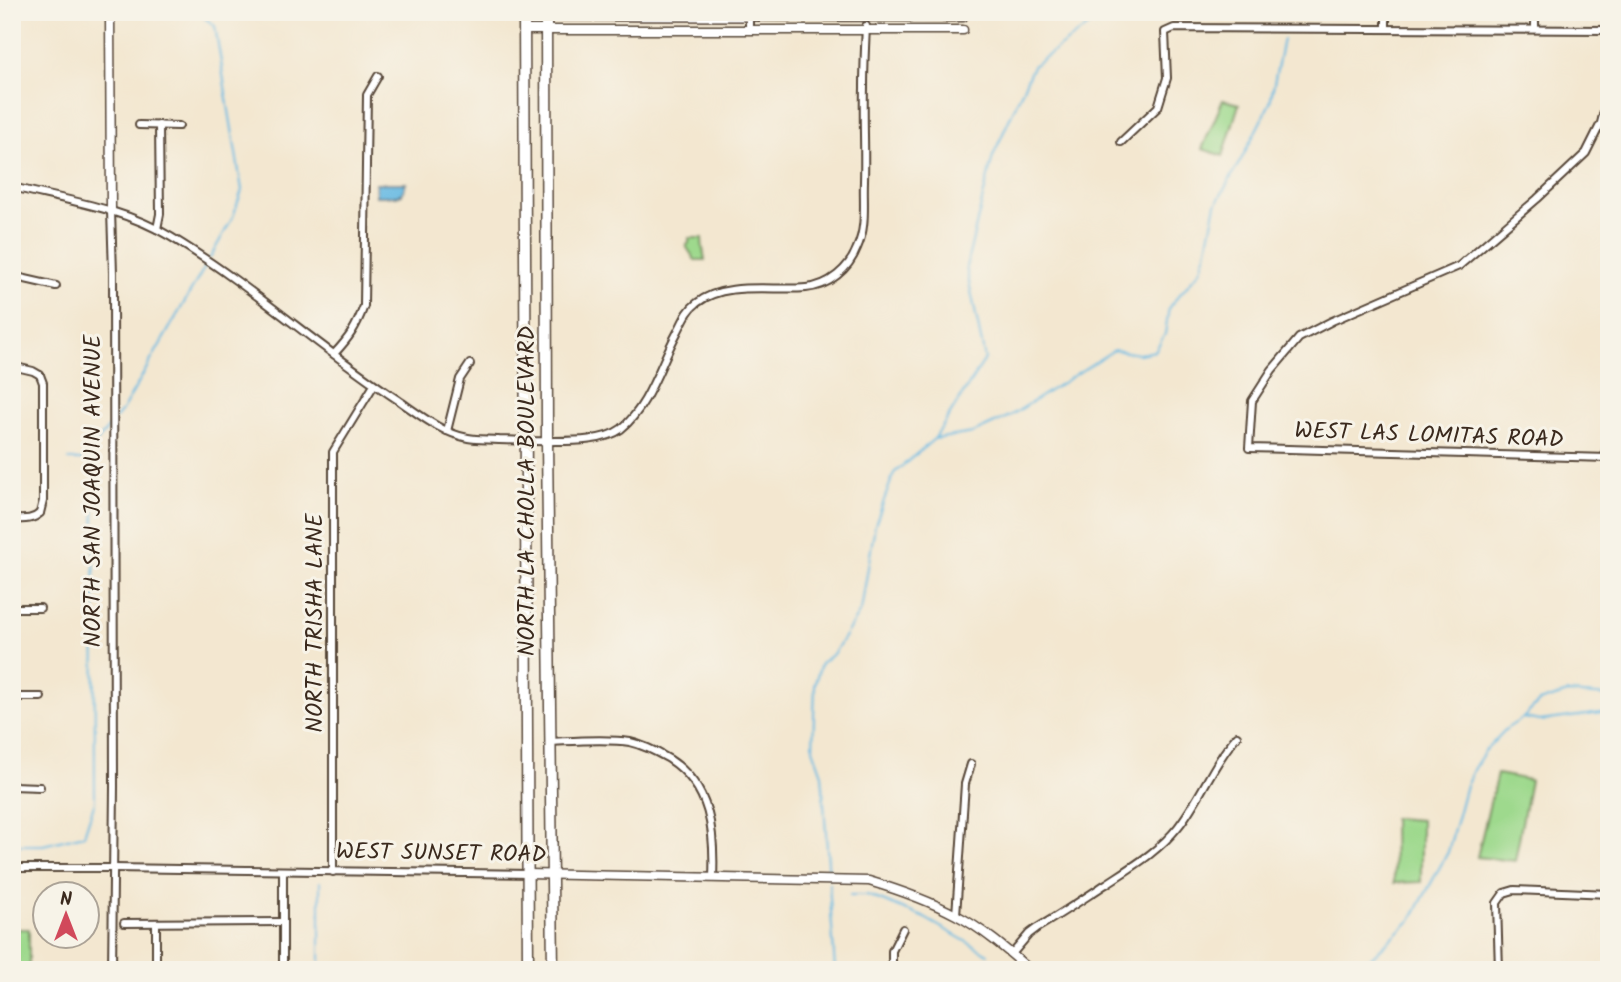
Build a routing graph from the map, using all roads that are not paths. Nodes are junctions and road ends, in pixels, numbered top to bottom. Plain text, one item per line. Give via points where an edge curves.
1 (110, 12) edge
2 (1387, 12) edge
3 (1535, 12) edge
4 (524, 14) edge
5 (546, 14) edge
6 (963, 14) edge
7 (749, 18) edge
8 (866, 28) junction
9 (546, 29) junction
10 (1386, 29) junction
11 (1535, 29) junction
12 (524, 30) junction
13 (963, 30) joint
14 (1609, 30) edge
15 (378, 76) dead end
16 (1609, 92) edge
17 (139, 125) dead end
18 (159, 125) junction
19 (179, 126) dead end
20 (1121, 142) dead end
21 (12, 187) edge
22 (111, 211) junction
23 (156, 229) junction
24 (12, 276) edge
25 (56, 286) dead end
26 (334, 354) junction
27 (470, 364) dead end
28 (12, 366) edge
29 (374, 385) junction
30 (1609, 419) edge
31 (447, 431) junction
32 (526, 441) junction
33 (547, 441) junction
34 (1607, 458) edge
35 (12, 519) edge
36 (12, 608) edge
37 (40, 608) dead end
38 (12, 697) edge
39 (41, 697) dead end
40 (1237, 736) dead end
41 (549, 742) junction
42 (971, 764) dead end
43 (12, 786) edge
44 (40, 786) dead end
45 (113, 867) junction
46 (12, 868) edge
47 (283, 871) junction
48 (333, 872) junction
49 (528, 874) junction
50 (552, 874) junction
51 (713, 878) junction
52 (1609, 894) edge
53 (956, 915) junction
54 (283, 922) junction
55 (124, 923) dead end
56 (156, 923) junction
57 (903, 929) dead end
58 (1012, 954) junction
59 (112, 970) edge
60 (156, 970) edge
61 (283, 970) edge
62 (528, 970) edge
63 (553, 970) edge
64 (892, 970) edge
65 (1030, 970) edge
66 (1499, 970) edge

1 - 22 street, NORTH SAN JOAQUIN AVENUE
2 - 10 street
3 - 11 street
4 - 5 street
4 - 12 main road, NORTH LA CHOLLA BOULEVARD
5 - 7 street
5 - 9 main road, NORTH LA CHOLLA BOULEVARD
6 - 7 street
6 - 13 street
8 - 9 street
8 - 13 street
8 - 33 street via 864,226 858,248 844,270 809,288 718,292 703,298 690,309 646,397 620,429 588,439
9 - 12 street
9 - 33 main road, NORTH LA CHOLLA BOULEVARD
10 - 11 street
10 - 20 street via 1174,28 1165,32 1167,78 1158,107
11 - 14 street
12 - 32 main road, NORTH LA CHOLLA BOULEVARD
15 - 26 street via 367,95 364,306 357,326
16 - 34 street, WEST LAS LOMITAS ROAD via 1586,153 1459,266 1299,338 1252,401 1249,448
17 - 18 street
18 - 19 street
18 - 23 street via 160,215
21 - 22 street
22 - 23 street
22 - 45 street, NORTH SAN JOAQUIN AVENUE
23 - 26 street via 247,288
24 - 25 street
26 - 29 street
27 - 31 street via 453,398
28 - 35 street via 42,373 43,383 42,514
29 - 31 street
29 - 48 street, NORTH TRISHA LANE via 333,452
30 - 34 street
31 - 32 street via 469,439
32 - 33 street
32 - 49 main road, NORTH LA CHOLLA BOULEVARD
33 - 41 main road, NORTH LA CHOLLA BOULEVARD
36 - 37 street
38 - 39 street
40 - 58 street via 1224,750 1199,798 1164,843 1037,928
41 - 50 main road, NORTH LA CHOLLA BOULEVARD
41 - 51 street via 630,742 656,751 682,768 701,791 710,819
42 - 53 street via 965,784
43 - 44 street
45 - 46 street, WEST SUNSET ROAD
45 - 47 street, WEST SUNSET ROAD
45 - 59 street, NORTH SAN JOAQUIN AVENUE
47 - 48 street, WEST SUNSET ROAD
47 - 54 street
48 - 49 street, WEST SUNSET ROAD
49 - 50 street, WEST SUNSET ROAD
49 - 62 main road, NORTH LA CHOLLA BOULEVARD
50 - 51 street, WEST SUNSET ROAD
50 - 63 main road, NORTH LA CHOLLA BOULEVARD
51 - 53 street, WEST SUNSET ROAD via 869,881
52 - 66 street via 1504,893 1497,903
53 - 58 street, WEST SUNSET ROAD
54 - 56 street
54 - 61 street
55 - 56 street
56 - 60 street
57 - 64 street via 892,951
58 - 65 street, WEST SUNSET ROAD

